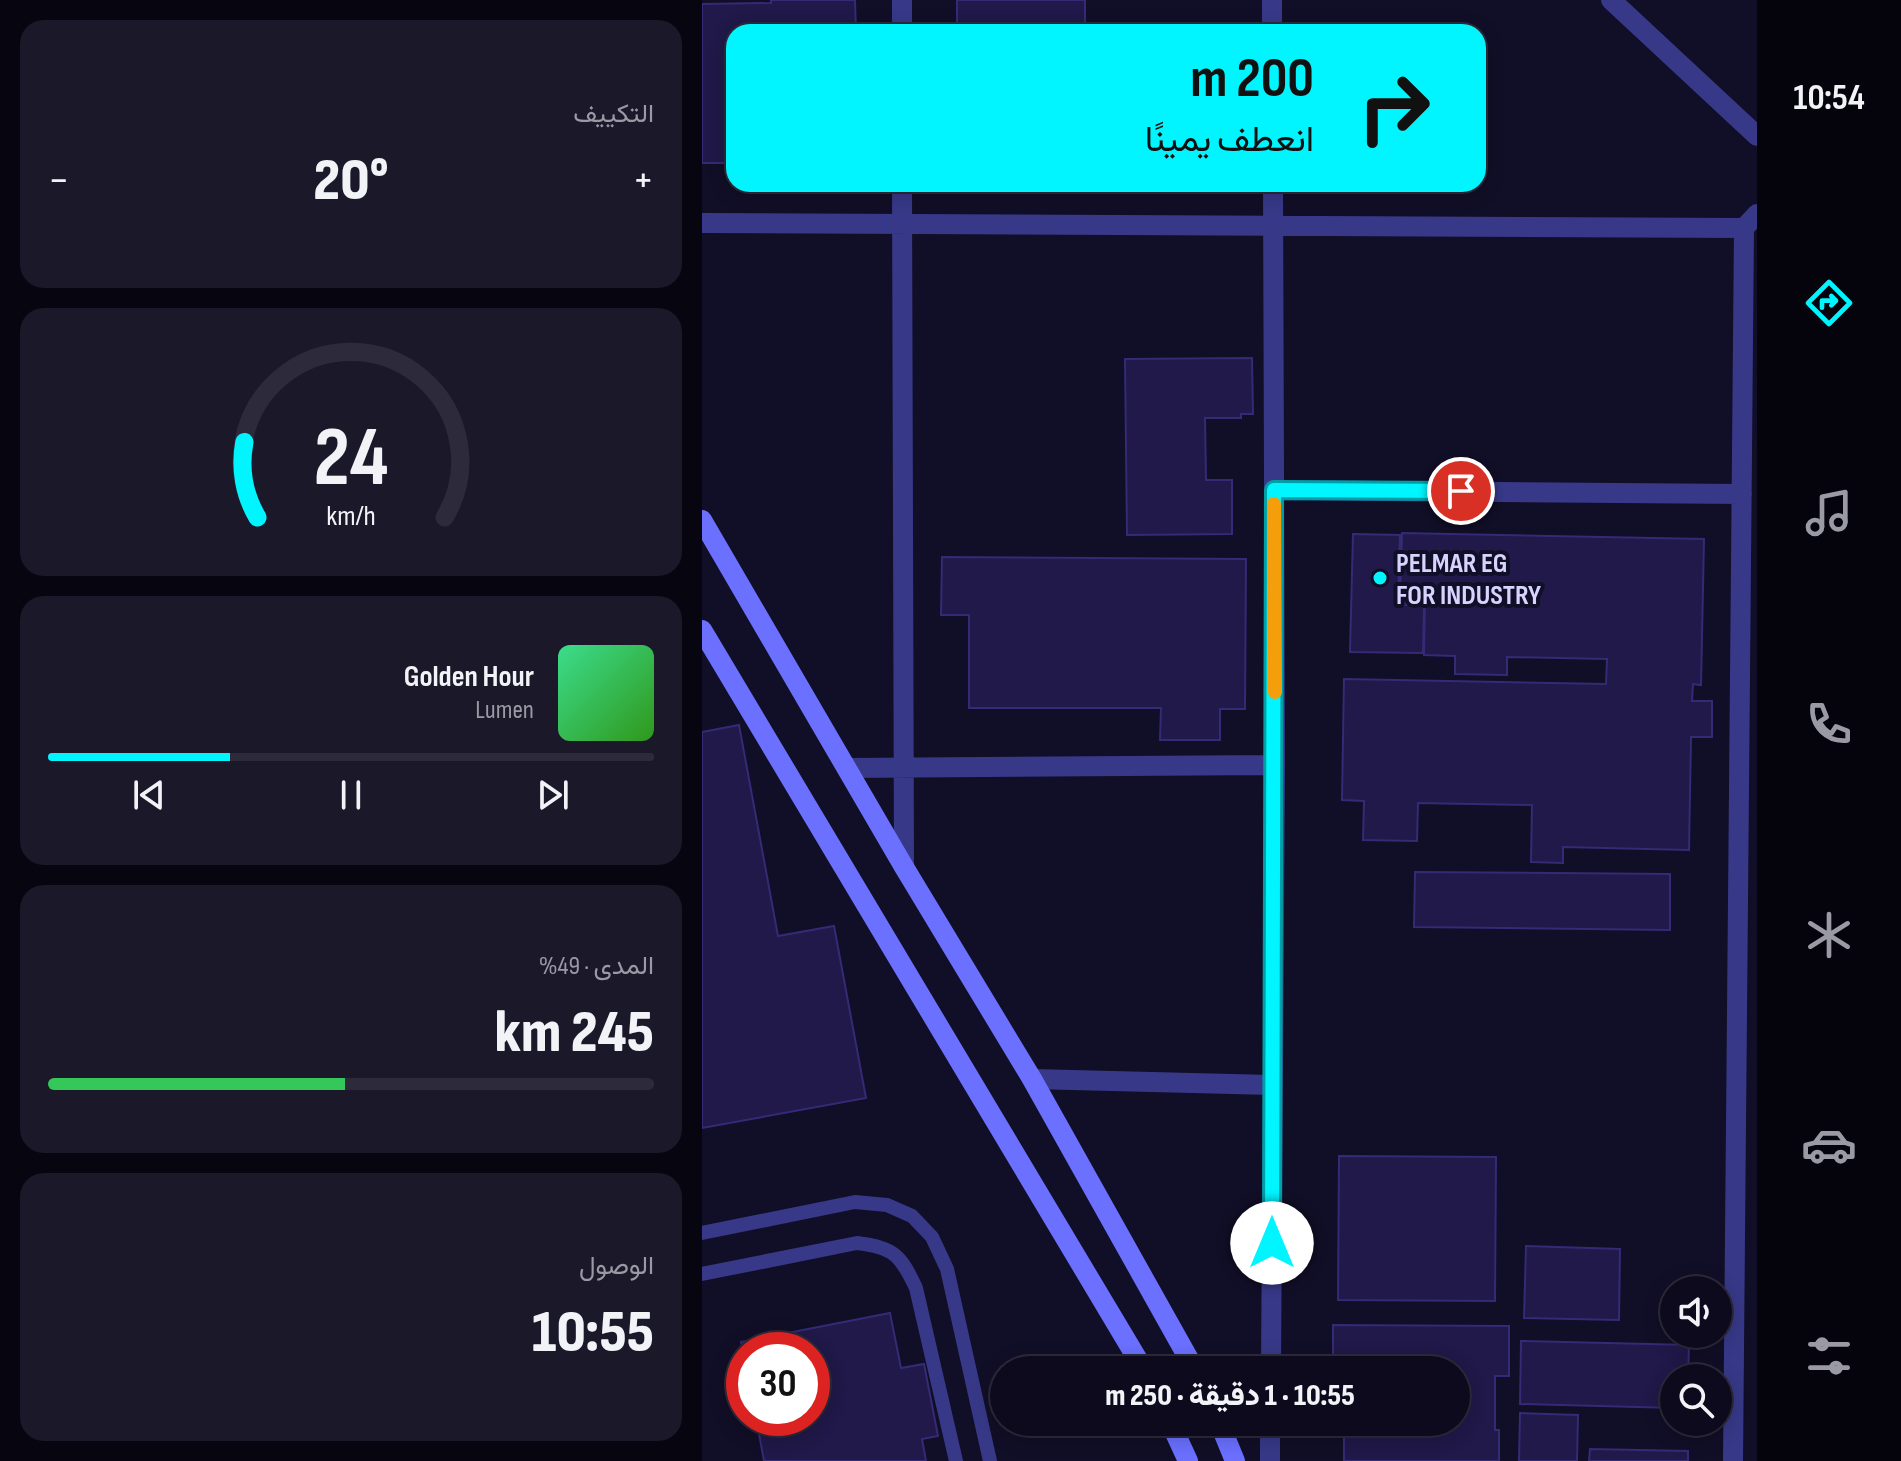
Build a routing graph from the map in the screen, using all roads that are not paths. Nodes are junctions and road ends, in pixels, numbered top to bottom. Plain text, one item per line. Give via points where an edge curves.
1 (902, 0) edge
2 (1272, 0) edge
3 (1611, 0) edge
4 (902, 24) edge
5 (1272, 24) edge
6 (1757, 136) edge
7 (902, 192) edge
8 (1273, 192) edge
9 (1751, 221) edge
10 (702, 223) edge
11 (902, 224) junction
12 (1273, 226) junction
13 (1274, 490) junction
14 (1742, 494) junction
15 (702, 520) edge
16 (702, 630) edge
17 (1275, 765) junction
18 (904, 767) junction
19 (847, 768) junction
20 (904, 867) junction
21 (1032, 1079) junction
22 (1273, 1085) junction
23 (702, 1233) edge
24 (702, 1274) edge
25 (1136, 1356) edge
26 (1187, 1356) edge
27 (1271, 1356) edge
28 (1176, 1436) edge
29 (1225, 1436) edge
30 (1270, 1436) edge
31 (956, 1461) edge
32 (990, 1461) edge
33 (1188, 1461) edge
34 (1235, 1461) edge
35 (1270, 1461) edge
36 (1733, 1461) edge

1 - 4 street
2 - 5 street
3 - 6 street
7 - 11 street
8 - 12 street
9 - 12 street
9 - 14 street
10 - 11 street
11 - 12 street
11 - 18 street
12 - 13 street
13 - 14 street
13 - 17 street
14 - 36 street
15 - 19 street
16 - 25 street
17 - 18 street
17 - 22 street
18 - 19 street
18 - 20 street
19 - 20 street
20 - 21 street
21 - 22 street
21 - 26 street
22 - 27 street
23 - 32 lane via 855,1202 887,1205 912,1216 932,1237 947,1269
24 - 31 lane via 857,1243 894,1252 916,1288
28 - 33 street
29 - 34 street
30 - 35 street

